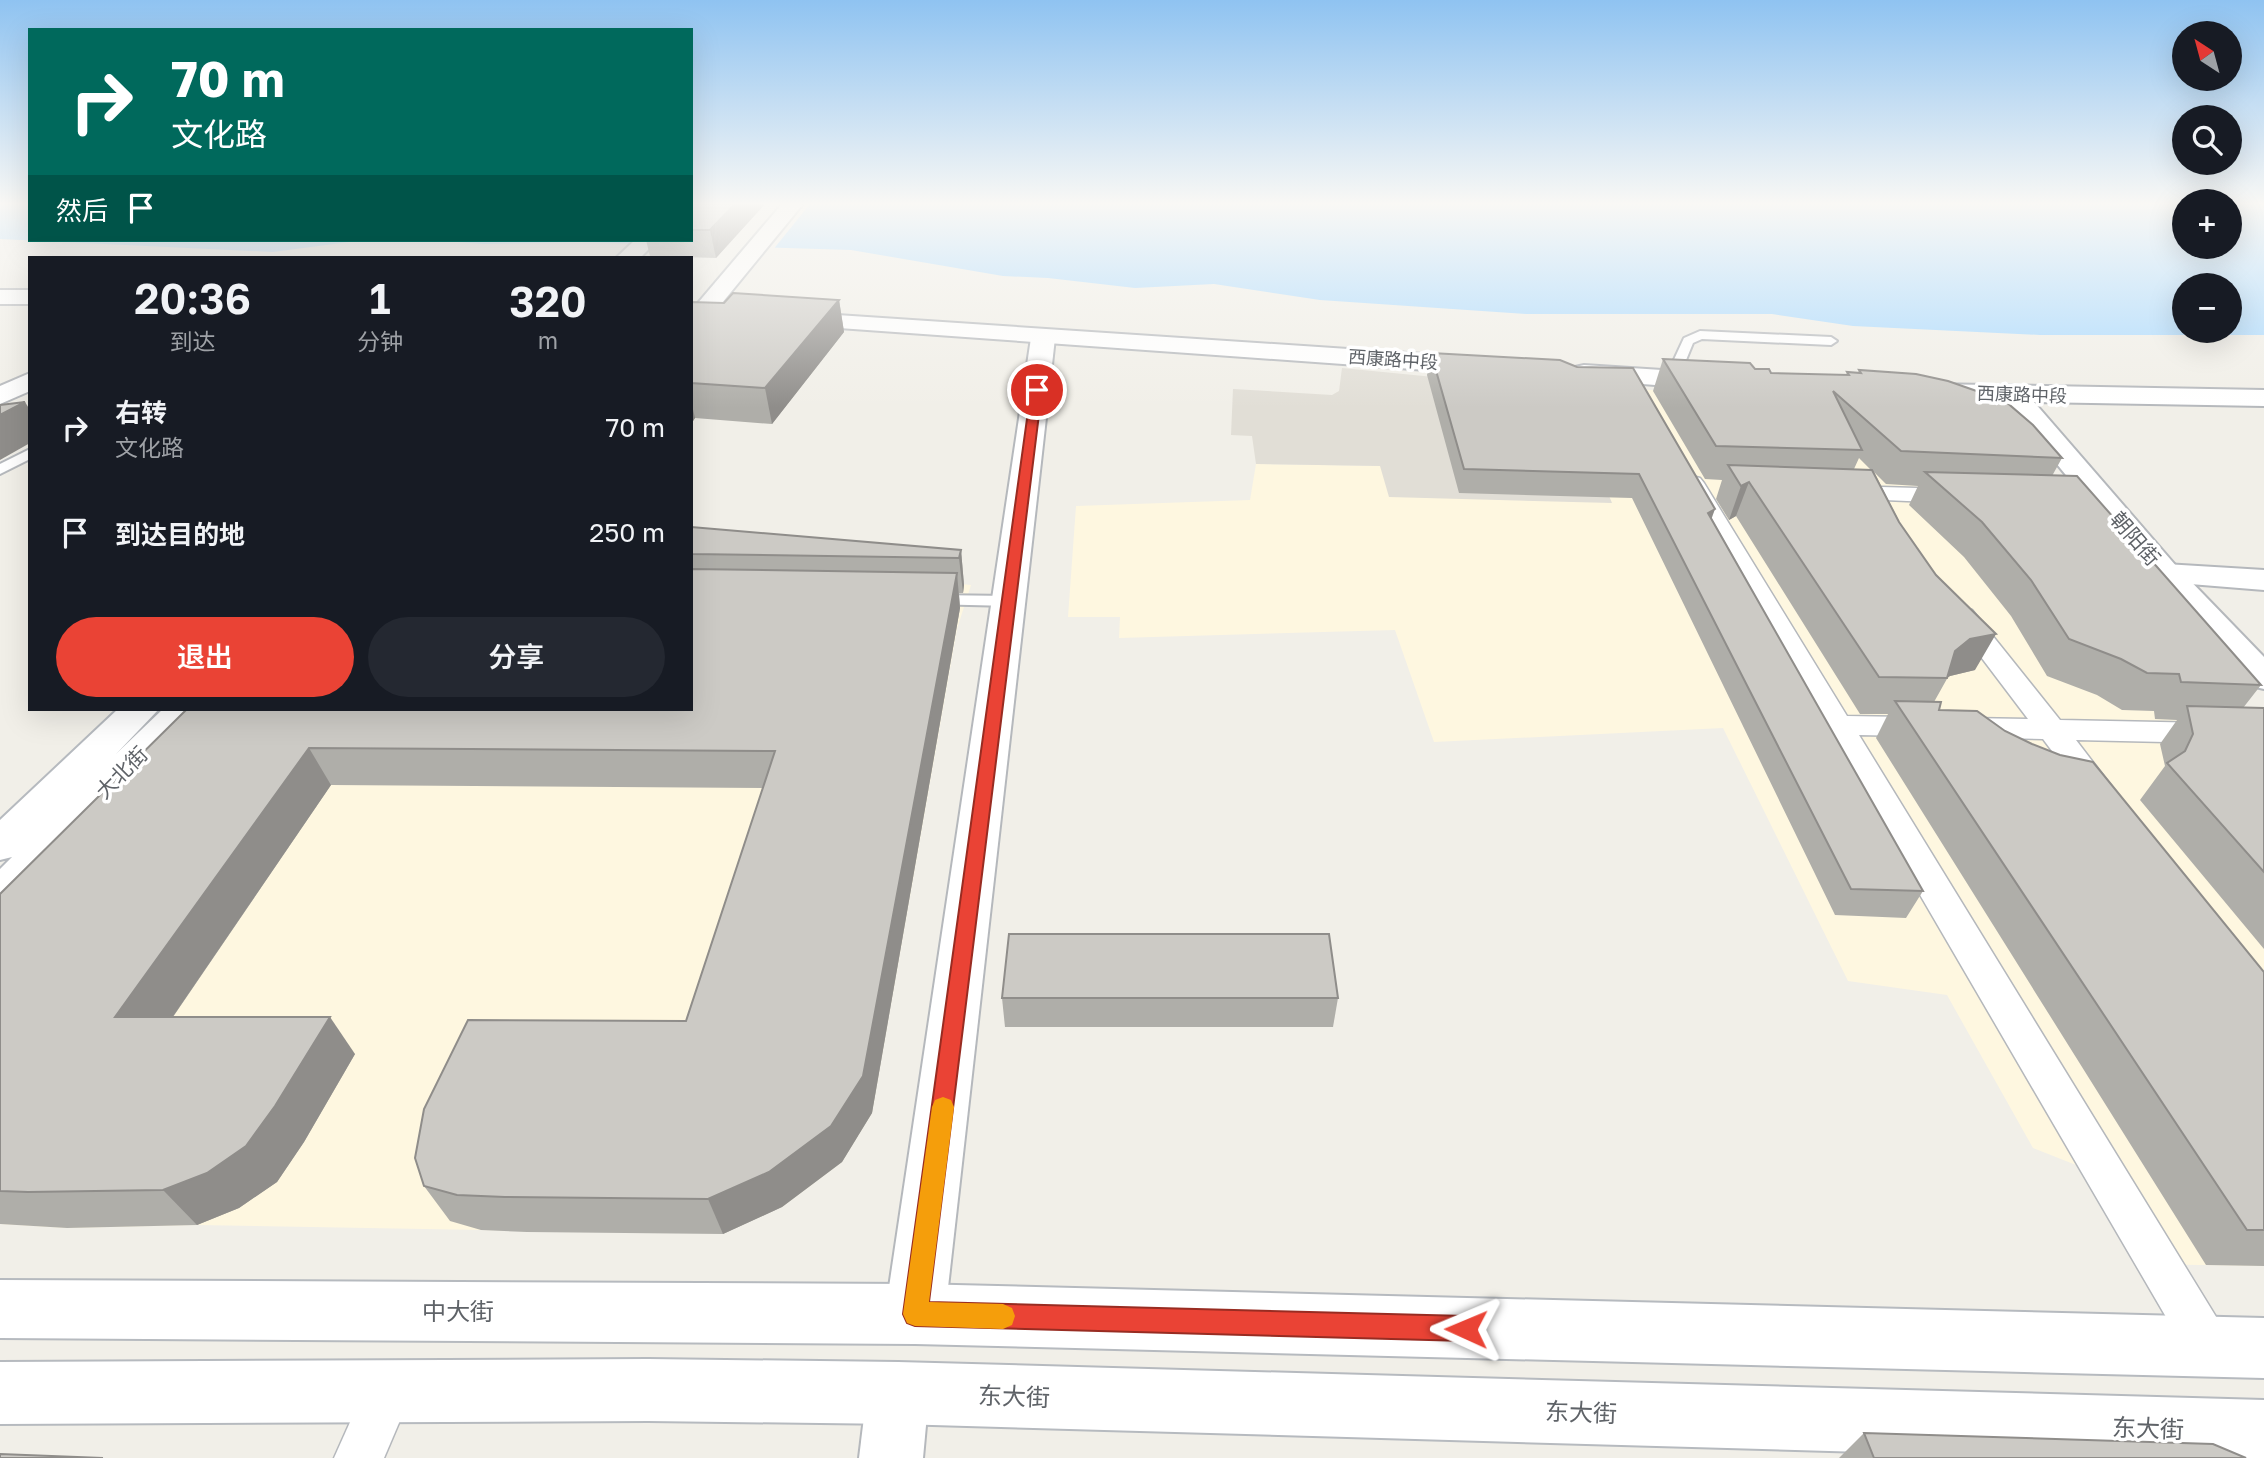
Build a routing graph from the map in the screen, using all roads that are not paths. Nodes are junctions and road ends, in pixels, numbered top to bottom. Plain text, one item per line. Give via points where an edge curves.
1 (736, 272) edge
2 (0, 297) edge
3 (28, 297) edge
4 (707, 307) edge
5 (769, 317) edge
6 (1043, 338) junction
7 (1830, 341) dead end
8 (1510, 368) edge
9 (1565, 372) edge
10 (1632, 376) junction
11 (1672, 379) junction
12 (28, 382) edge
13 (1738, 382) edge
14 (1905, 391) edge
15 (2027, 395) junction
16 (0, 396) edge
17 (2264, 398) edge
18 (0, 407) edge
19 (1651, 410) edge
20 (28, 411) edge
21 (28, 454) edge
22 (1676, 455) edge
23 (0, 470) edge
24 (1829, 492) edge
25 (1870, 493) junction
26 (1976, 497) edge
27 (1895, 526) edge
28 (2180, 574) junction
29 (2264, 580) edge
30 (1944, 590) edge
31 (913, 599) edge
32 (1010, 601) junction
33 (2264, 648) edge
34 (2264, 678) edge
35 (138, 711) edge
36 (183, 711) edge
37 (1836, 725) junction
38 (2051, 731) junction
39 (2244, 733) edge
40 (2110, 806) edge
41 (0, 845) edge
42 (0, 896) edge
43 (0, 1309) edge
44 (915, 1314) junction
45 (2237, 1348) edge
46 (389, 1390) junction
47 (0, 1393) edge
48 (898, 1393) junction
49 (2264, 1433) edge
50 (359, 1458) edge
51 (891, 1458) edge

1 - 4 street
2 - 3 street
5 - 6 street, 西康路中段
6 - 8 street, 西康路中段
6 - 32 street
7 - 11 lane via 1700,335 1688,341
9 - 10 street
10 - 11 street
10 - 19 street
11 - 13 street
12 - 16 street
14 - 15 street, 西康路中段
15 - 17 street, 西康路中段
15 - 28 street, 朝阳街
18 - 20 street
21 - 23 lane
22 - 37 street via 1708,489
24 - 25 street
25 - 26 street
25 - 27 street
28 - 29 street
28 - 33 street, 朝阳街
28 - 34 street, 朝阳街
30 - 38 street
31 - 32 lane
32 - 44 street
35 - 41 street, 大北街
36 - 42 street, 大北街
37 - 38 street
37 - 45 street
38 - 39 street
38 - 40 street
43 - 44 street, 中大街
44 - 45 street
46 - 47 street
46 - 48 street
46 - 50 street
48 - 49 street, 东大街
48 - 51 street

